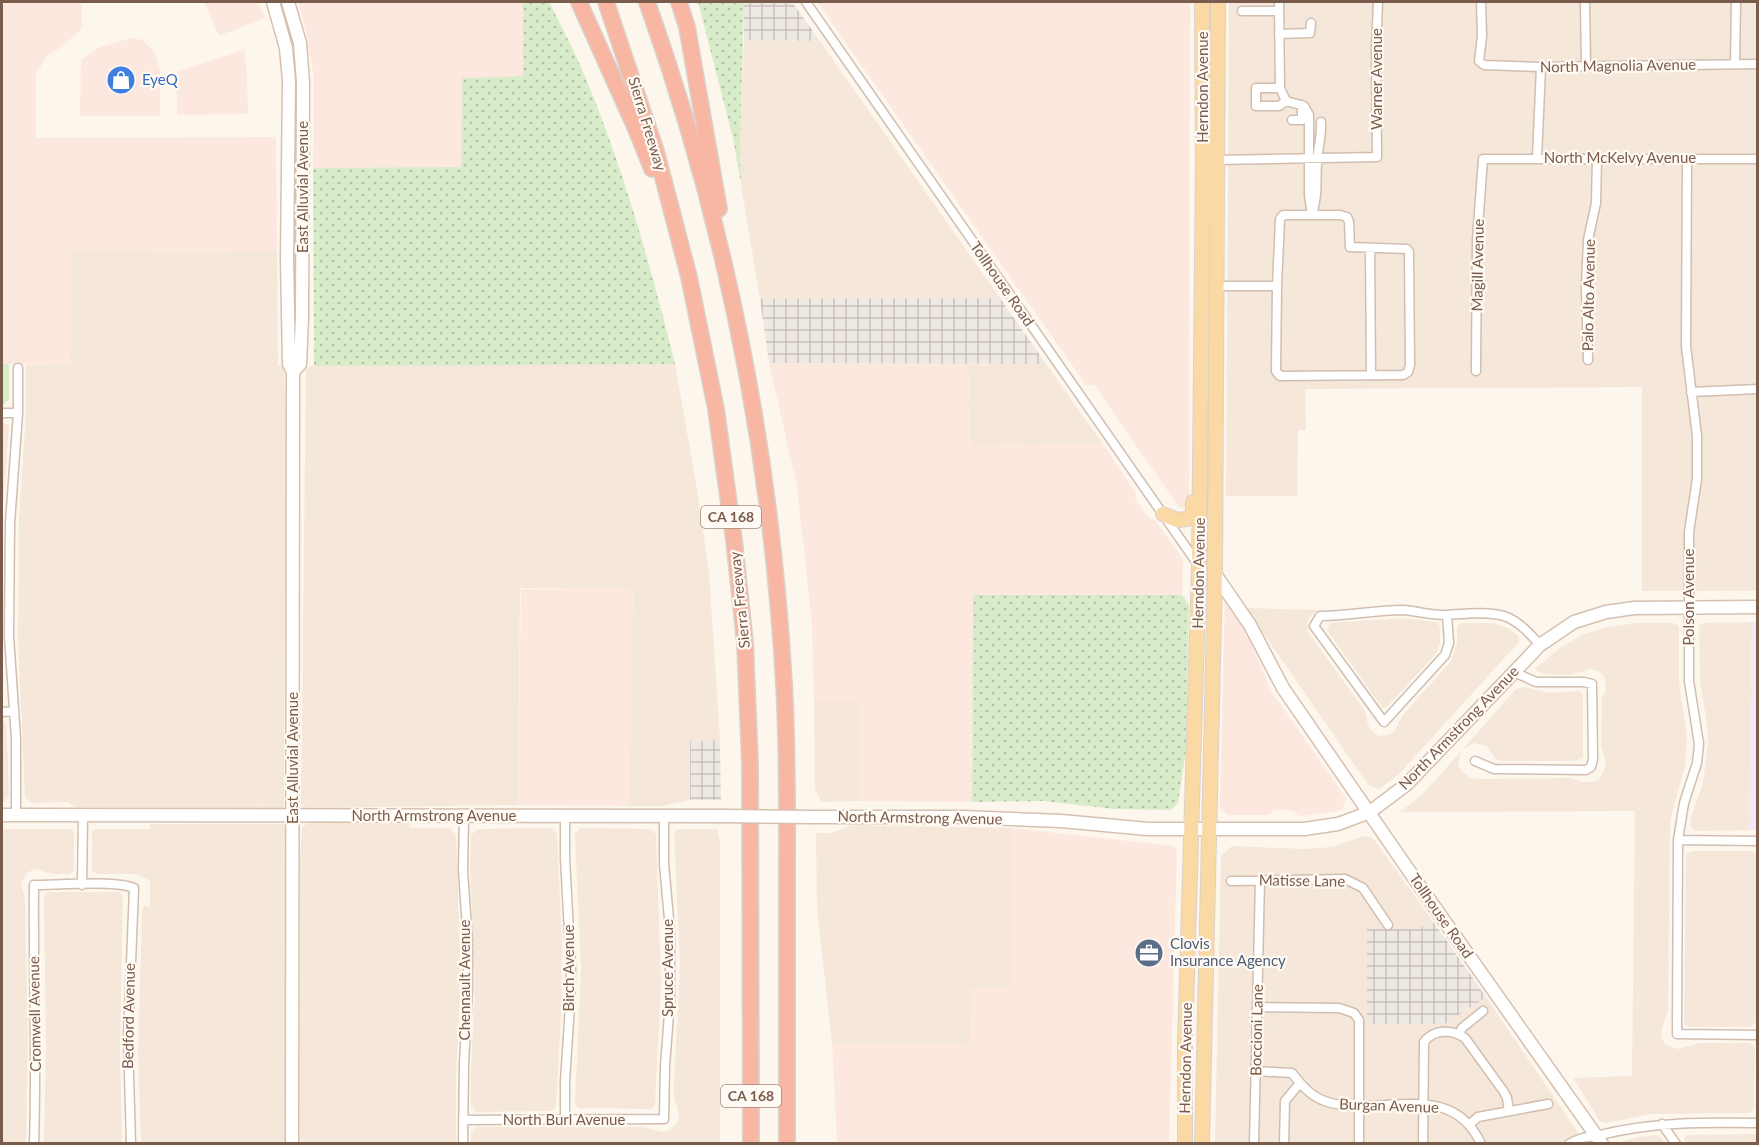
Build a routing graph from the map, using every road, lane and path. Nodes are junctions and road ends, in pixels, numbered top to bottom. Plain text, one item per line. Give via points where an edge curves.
1 (273, 2) edge
2 (288, 2) edge
3 (579, 2) edge
4 (606, 2) edge
5 (647, 2) edge
6 (679, 2) edge
7 (806, 2) edge
8 (1202, 2) edge
9 (1218, 2) edge
10 (1378, 2) edge
11 (1481, 2) edge
12 (1585, 2) edge
13 (1736, 2) edge
14 (1280, 6) edge
15 (1242, 10) dead end
16 (1311, 23) dead end
17 (1280, 34) junction
18 (1735, 64) junction
19 (1758, 64) edge
20 (1586, 66) junction
21 (1541, 67) junction
22 (1280, 88) junction
23 (1286, 101) junction
24 (1303, 105) junction
25 (1292, 120) dead end
26 (1321, 122) dead end
27 (1313, 158) junction
28 (1687, 158) junction
29 (1484, 159) joint
30 (1538, 159) junction
31 (1597, 159) junction
32 (1758, 159) edge
33 (1210, 161) junction
34 (1312, 215) junction
35 (1370, 248) junction
36 (726, 271) junction
37 (1218, 286) junction
38 (1277, 286) junction
39 (703, 341) junction
40 (1588, 360) dead end
41 (18, 368) dead end
42 (1476, 370) dead end
43 (293, 372) junction
44 (1371, 375) junction
45 (1758, 389) edge
46 (1691, 392) junction
47 (2, 413) edge
48 (18, 413) junction
49 (1200, 468) junction
50 (1163, 514) junction
51 (1215, 539) junction
52 (1199, 566) junction
53 (1215, 574) junction
54 (1758, 607) edge
55 (1690, 608) junction
56 (1447, 615) junction
57 (1540, 645) junction
58 (1515, 672) junction
59 (14, 711) junction
60 (2, 712) edge
61 (1212, 720) junction
62 (1475, 761) dead end
63 (1370, 812) junction
64 (2, 815) edge
65 (16, 815) junction
66 (83, 815) junction
67 (293, 816) junction
68 (464, 816) junction
69 (565, 816) junction
70 (664, 816) junction
71 (1192, 829) junction
72 (1209, 830) junction
73 (1678, 840) junction
74 (1758, 841) edge
75 (1260, 880) junction
76 (1231, 881) dead end
77 (82, 885) junction
78 (1388, 925) dead end
79 (1257, 1007) junction
80 (1483, 1011) dead end
81 (1459, 1034) junction
82 (1758, 1035) edge
83 (1185, 1068) junction
84 (1256, 1071) junction
85 (1300, 1083) junction
86 (1548, 1104) dead end
87 (1358, 1105) junction
88 (1423, 1105) junction
89 (1509, 1111) junction
90 (664, 1119) joint
91 (464, 1120) junction
92 (565, 1120) junction
93 (1758, 1123) edge
94 (1470, 1124) junction
95 (1662, 1124) junction
96 (1596, 1141) edge
97 (34, 1143) edge
98 (131, 1143) edge
99 (292, 1143) edge
100 (463, 1143) edge
101 (751, 1143) edge
102 (788, 1143) edge
103 (1185, 1143) edge
104 (1192, 1143) edge
105 (1202, 1143) edge
106 (1254, 1143) edge
107 (1262, 1143) edge
108 (1284, 1143) edge
109 (1359, 1143) edge
110 (1423, 1143) edge
111 (1481, 1143) edge
112 (1569, 1143) edge
113 (1676, 1143) edge

1 - 43 street, East Alluvial Avenue via 288,68 289,364
2 - 43 street, East Alluvial Avenue via 300,44 303,82 302,318 300,364
3 - 39 highway via 651,168
4 - 39 highway, Sierra Freeway / CA 168 via 659,161
5 - 36 highway, CA 168 via 687,123
6 - 36 highway via 714,173
7 - 50 street, Tollhouse Road
8 - 33 main road, Herndon Avenue
9 - 33 main road, Herndon Avenue
10 - 27 street, Warner Avenue via 1377,157
11 - 21 street, North Magnolia Avenue via 1479,61 1492,66
12 - 20 street
13 - 18 street
14 - 15 street
14 - 17 street
16 - 17 street via 1310,33
17 - 22 street
18 - 19 street, North Magnolia Avenue
18 - 20 street, North Magnolia Avenue
20 - 21 street, North Magnolia Avenue
21 - 30 street
22 - 23 street
22 - 23 street via 1256,88 1256,106 1279,106
23 - 24 street
24 - 25 street via 1302,120
24 - 27 street via 1309,115
26 - 27 street via 1322,135
27 - 33 street
27 - 34 street via 1317,195
28 - 31 street, North McKelvy Avenue
28 - 32 street, North McKelvy Avenue
28 - 46 street, Polson Avenue via 1686,346
29 - 30 street, North McKelvy Avenue
29 - 42 street, Magill Avenue via 1477,240
30 - 31 street, North McKelvy Avenue
31 - 40 street, Palo Alto Avenue via 1596,203 1588,240
33 - 37 main road, Herndon Avenue via 1210,226
33 - 49 main road, Herndon Avenue
34 - 35 street via 1347,217 1350,247
34 - 38 street via 1283,215 1280,219
35 - 44 street
35 - 44 street via 1409,252 1410,364 1403,375
36 - 102 highway, CA 168 via 760,455 781,639 787,774
37 - 38 street
37 - 51 main road, Herndon Avenue
38 - 44 street via 1277,375
39 - 101 highway, Sierra Freeway / CA 168 via 727,487 748,692
41 - 48 street
43 - 67 street, East Alluvial Avenue
45 - 46 street
46 - 55 street, Polson Avenue via 1697,479 1689,532
47 - 48 street
48 - 59 street via 10,523 9,636
49 - 50 main road via 1194,478 1190,517 1178,520
49 - 51 main road via 1205,479 1206,534
49 - 52 main road, Herndon Avenue
50 - 52 street, Tollhouse Road
51 - 53 main road, Herndon Avenue
52 - 61 main road via 1206,579 1203,711
52 - 71 main road, Herndon Avenue
53 - 61 main road, Herndon Avenue
53 - 63 street, Tollhouse Road via 1250,625 1283,688
54 - 55 street, North Armstrong Avenue
55 - 57 street, North Armstrong Avenue via 1606,612 1574,622
55 - 73 street, Polson Avenue via 1689,681 1699,744
56 - 56 street via 1449,643 1445,655 1384,722 1314,626 1320,616 1377,611
56 - 57 street via 1504,616 1526,629
57 - 58 street, North Armstrong Avenue
58 - 62 street via 1536,682 1592,684 1591,767 1494,769
58 - 63 street, North Armstrong Avenue via 1407,784
59 - 60 street
59 - 65 street
61 - 72 main road, Herndon Avenue
63 - 72 street, North Armstrong Avenue via 1321,828
63 - 96 street, Tollhouse Road
64 - 65 street, North Armstrong Avenue
65 - 66 street, North Armstrong Avenue
66 - 67 street, North Armstrong Avenue
66 - 77 street
67 - 68 street, North Armstrong Avenue
67 - 99 street, East Alluvial Avenue
68 - 69 street, North Armstrong Avenue
68 - 91 street, Chennault Avenue via 468,989
69 - 70 street, North Armstrong Avenue
69 - 92 street, Birch Avenue via 571,969
70 - 71 street, North Armstrong Avenue, bridge via 963,817
70 - 90 street, Spruce Avenue via 670,1001
71 - 72 street, North Armstrong Avenue
71 - 83 main road, Herndon Avenue
72 - 105 main road, Herndon Avenue
73 - 74 street
73 - 82 street, Polson Avenue via 1677,1034
75 - 76 street, Matisse Lane
75 - 78 street, Matisse Lane via 1345,879 1363,888
75 - 79 street, Boccioni Lane
77 - 97 street, Cromwell Avenue via 34,885
77 - 98 street, Bedford Avenue via 134,888 128,1038
79 - 84 street, Boccioni Lane
79 - 87 street via 1339,1008 1354,1012 1359,1020
80 - 81 street
81 - 88 street via 1438,1032 1424,1042
81 - 89 street via 1504,1092
83 - 103 main road, Herndon Avenue
83 - 104 main road
84 - 85 street, Burgan Avenue via 1292,1072
84 - 106 street, Boccioni Lane
85 - 87 street, Burgan Avenue via 1329,1103
85 - 108 street via 1286,1101
86 - 89 street
87 - 88 street, Burgan Avenue
87 - 109 street
88 - 94 street, Burgan Avenue via 1442,1106
88 - 110 street
89 - 94 street via 1478,1117
90 - 92 street, North Burl Avenue
91 - 92 street, North Burl Avenue
91 - 100 street, Chennault Avenue
93 - 95 street
94 - 111 street, Burgan Avenue
95 - 96 street via 1635,1126
95 - 113 street
96 - 112 street via 1583,1136
106 - 107 street, Boccioni Lane

